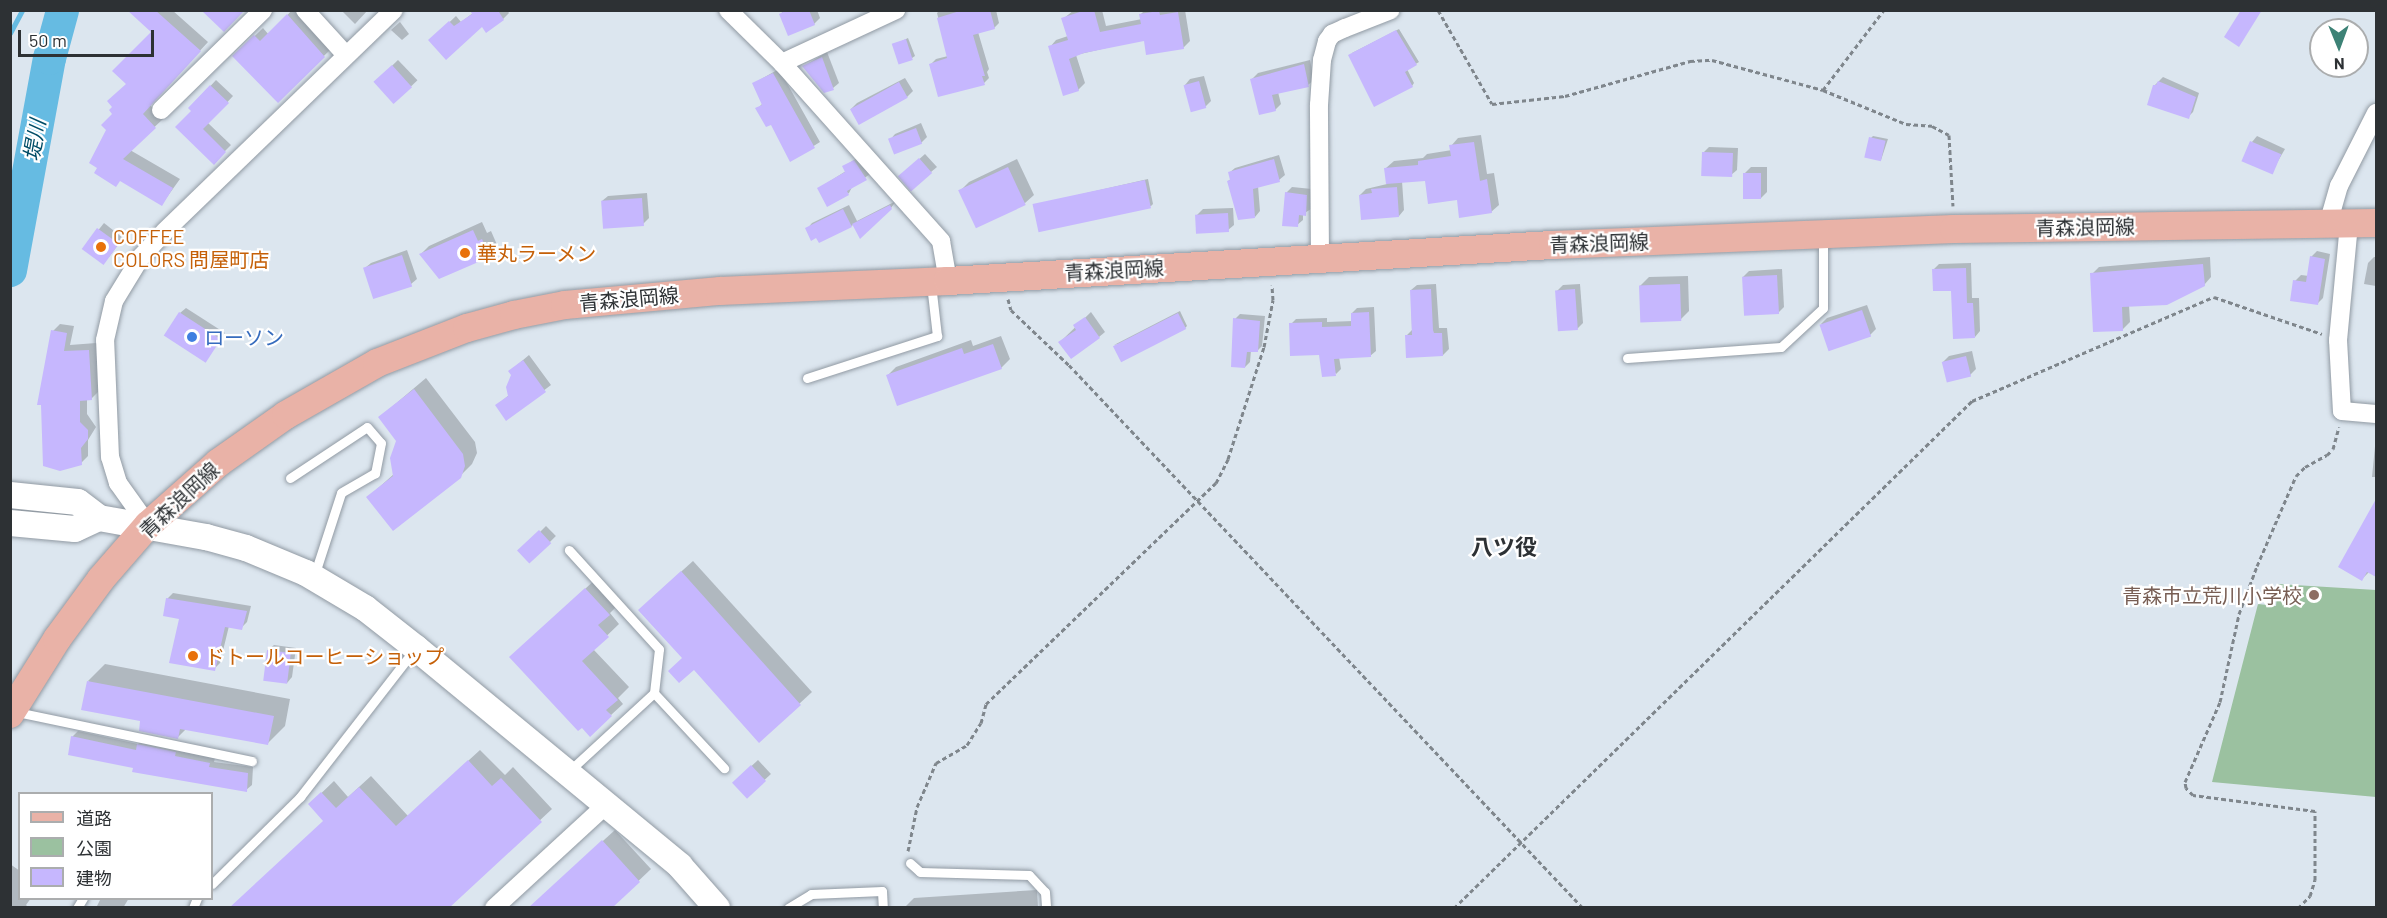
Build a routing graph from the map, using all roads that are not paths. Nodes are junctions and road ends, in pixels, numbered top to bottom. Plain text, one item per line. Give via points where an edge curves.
1 (263, 10) edge
2 (305, 10) edge
3 (394, 10) edge
4 (728, 10) edge
5 (896, 10) edge
6 (1391, 10) edge
7 (346, 55) junction
8 (782, 63) junction
9 (162, 110) dead end
10 (2376, 113) edge
11 (2351, 224) edge
12 (1823, 234) junction
13 (1320, 258) junction
14 (940, 281) junction
15 (1627, 358) dead end
16 (807, 378) dead end
17 (2376, 414) edge
18 (290, 478) dead end
19 (10, 495) edge
20 (99, 518) junction
21 (10, 523) edge
22 (148, 525) junction
23 (569, 550) dead end
24 (314, 578) junction
25 (416, 648) junction
26 (654, 693) junction
27 (11, 713) edge
28 (252, 761) dead end
29 (724, 768) dead end
30 (568, 772) junction
31 (607, 804) junction
32 (910, 863) road end
33 (213, 883) edge
34 (494, 908) edge
35 (717, 908) edge
36 (788, 908) edge
37 (883, 908) edge
38 (1046, 908) edge

1 - 9 street
2 - 7 street
3 - 7 street
4 - 8 street
5 - 8 street
6 - 13 street via 1332,34 1327,41 1319,105
7 - 22 street via 165,231 141,257 114,301 105,340 110,457 118,483
8 - 14 street via 941,241
10 - 11 street via 2339,186
11 - 12 main road, 青森浪岡線
11 - 17 street via 2338,340 2342,411
12 - 13 main road, 青森浪岡線
12 - 15 lane via 1823,308 1781,346
13 - 14 main road, 青森浪岡線
14 - 16 lane via 937,336
14 - 22 main road, 青森浪岡線 via 630,298 565,305 467,328 376,363 286,415 218,463
18 - 24 lane via 368,427 381,443 375,473 341,493
19 - 20 street via 78,502
20 - 21 street via 75,529
20 - 22 street
22 - 24 street via 246,548
22 - 27 main road, 青森浪岡線 via 94,587
23 - 26 lane via 659,649
24 - 25 street via 365,608
25 - 30 street
25 - 33 lane via 300,797
26 - 29 lane
26 - 30 lane
27 - 28 lane
30 - 31 street
31 - 34 street
31 - 35 street via 680,866
32 - 38 lane via 920,872 1029,875 1045,892
36 - 37 lane via 812,894 882,891

